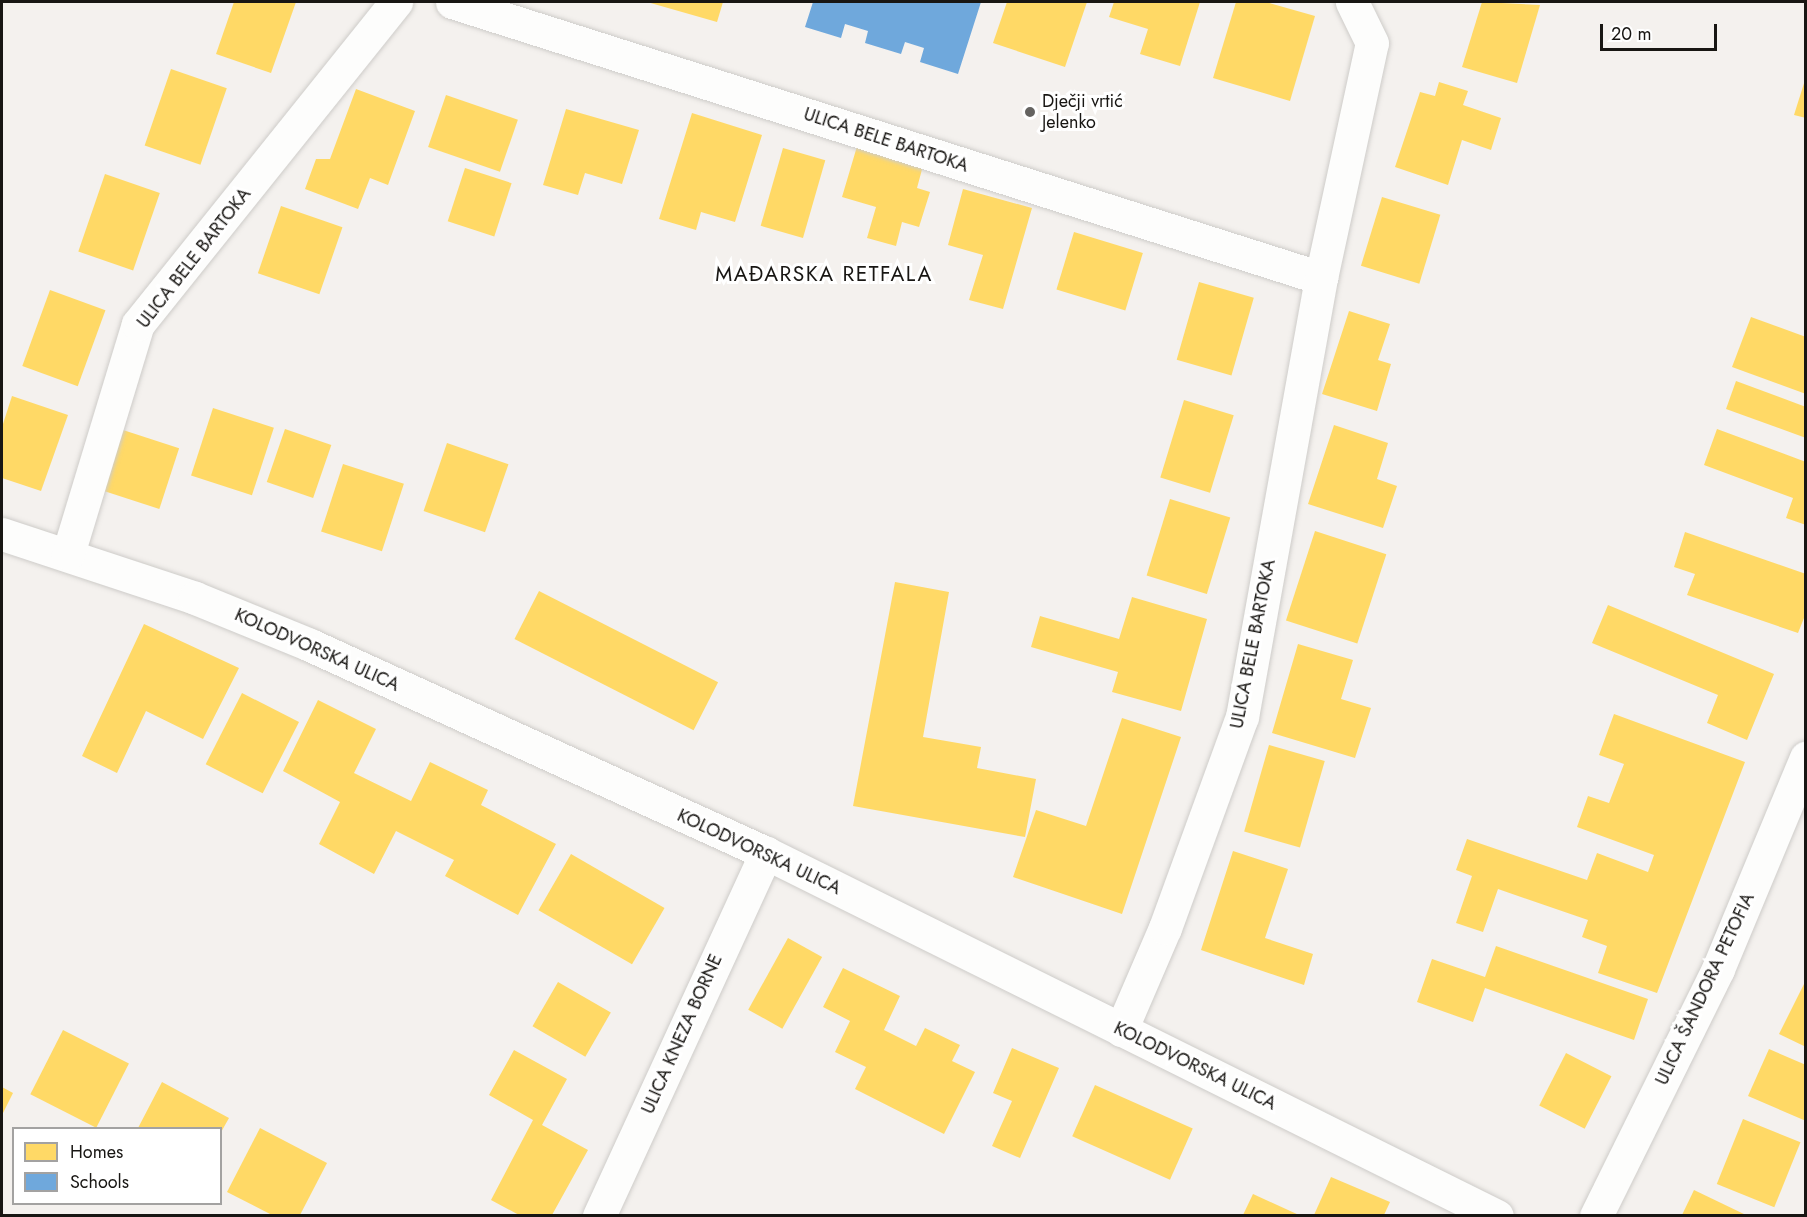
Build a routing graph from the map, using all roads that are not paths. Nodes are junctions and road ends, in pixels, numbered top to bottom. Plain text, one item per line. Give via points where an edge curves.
1 (396, 2) edge
2 (452, 2) edge
3 (1352, 2) edge
4 (1321, 278) junction
5 (2, 534) edge
6 (68, 554) junction
7 (1806, 758) edge
8 (766, 853) junction
9 (1122, 1030) junction
10 (599, 1215) edge
11 (1497, 1215) edge
12 (1596, 1215) edge

1 - 6 street, ULICA BELE BARTOKA via 138,324
2 - 4 street, ULICA BELE BARTOKA
3 - 4 street, ULICA BELE BARTOKA via 1372,43
4 - 9 street, ULICA BELE BARTOKA via 1242,717 1166,928
5 - 6 street, KOLODVORSKA ULICA
6 - 8 street, KOLODVORSKA ULICA via 310,645
7 - 12 street, ULICA ŠANDORA PETOFIA via 1718,969
8 - 9 street, KOLODVORSKA ULICA
8 - 10 street, ULICA KNEZA BORNE
9 - 11 street, KOLODVORSKA ULICA

